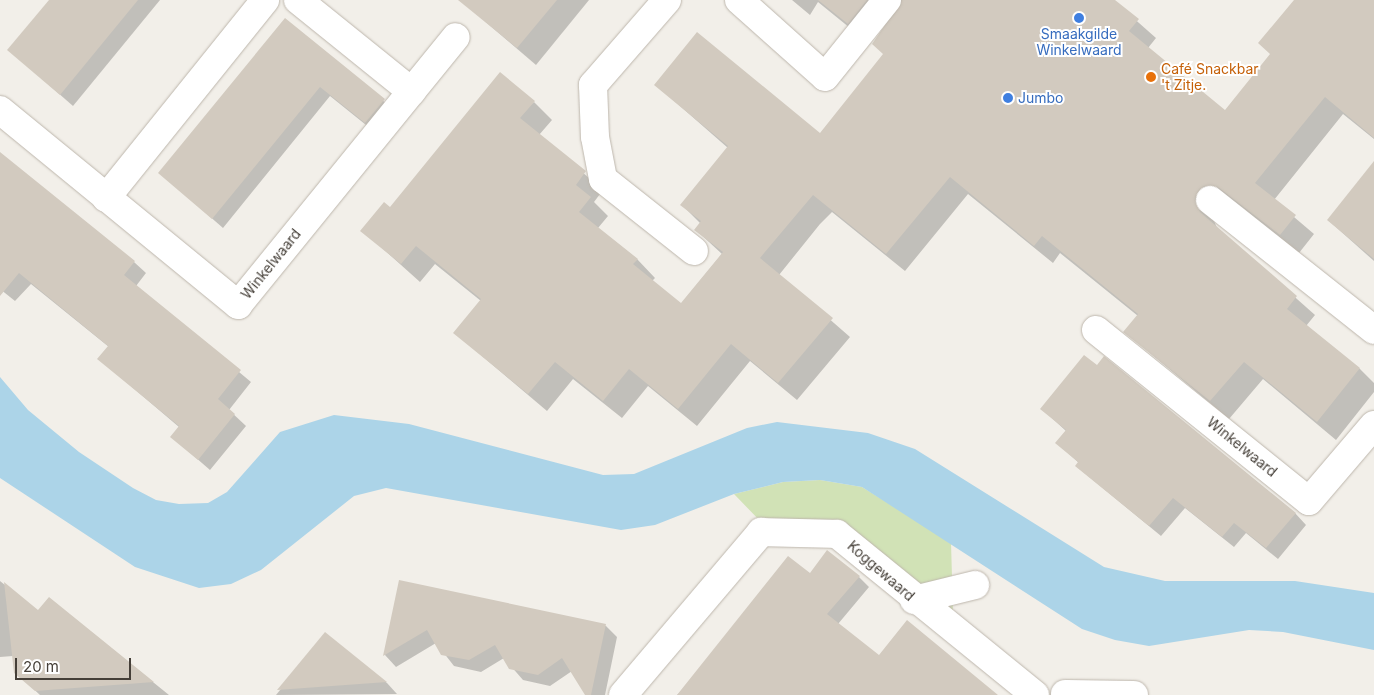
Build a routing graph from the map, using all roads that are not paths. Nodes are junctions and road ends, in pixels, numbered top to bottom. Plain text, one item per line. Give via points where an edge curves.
1 (265, 0) edge
2 (298, 0) edge
3 (667, 0) edge
4 (739, 0) edge
5 (887, 0) edge
6 (456, 37) dead end
7 (412, 92) junction
8 (0, 110) edge
9 (106, 198) junction
10 (1210, 200) dead end
11 (694, 251) dead end
12 (1096, 330) dead end
13 (1374, 330) edge
14 (1374, 425) edge
15 (976, 585) dead end
16 (914, 600) junction
17 (1065, 694) edge
18 (623, 695) edge
19 (1035, 695) edge
20 (1134, 695) edge

1 - 9 street
2 - 7 street
3 - 11 street via 593,85 595,137 604,178
4 - 5 street via 825,77
6 - 7 street, Winkelwaard
7 - 9 street, Winkelwaard via 238,305
8 - 9 street, Winkelwaard
10 - 13 street
12 - 14 street, Winkelwaard via 1309,501
15 - 16 street
16 - 18 street, Koggewaard via 837,534 761,532
16 - 19 street, Koggewaard
17 - 20 street

